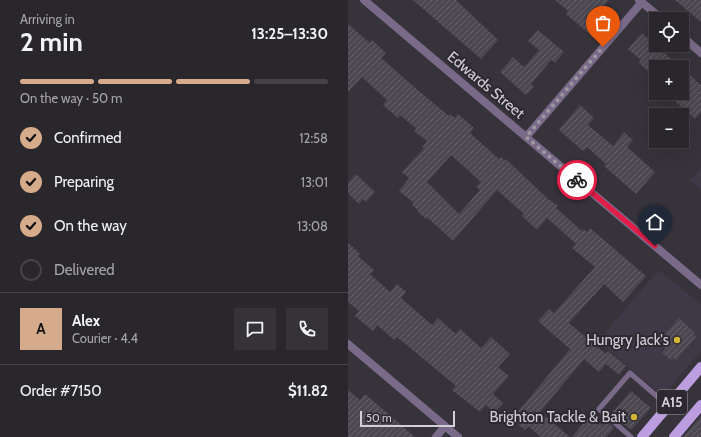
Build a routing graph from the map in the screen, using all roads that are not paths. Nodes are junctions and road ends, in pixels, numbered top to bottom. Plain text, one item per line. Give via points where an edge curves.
1 (364, 0) edge
2 (641, 1) edge
3 (654, 12) edge
4 (689, 42) edge
5 (701, 52) edge
6 (526, 137) junction
7 (701, 284) edge
8 (348, 344) edge
9 (701, 367) edge
10 (701, 405) edge
11 (668, 406) junction
12 (445, 426) junction
13 (436, 437) edge
14 (458, 437) edge
15 (631, 437) edge
16 (643, 437) edge
17 (674, 437) edge

1 - 6 street, Edwards Street
2 - 3 street
2 - 6 street
4 - 5 street
6 - 7 street, Edwards Street
8 - 12 street
9 - 11 main road, A15
10 - 17 main road, A15
11 - 15 lane via 630,373 599,408
11 - 16 main road, A15
12 - 13 street
12 - 14 street

